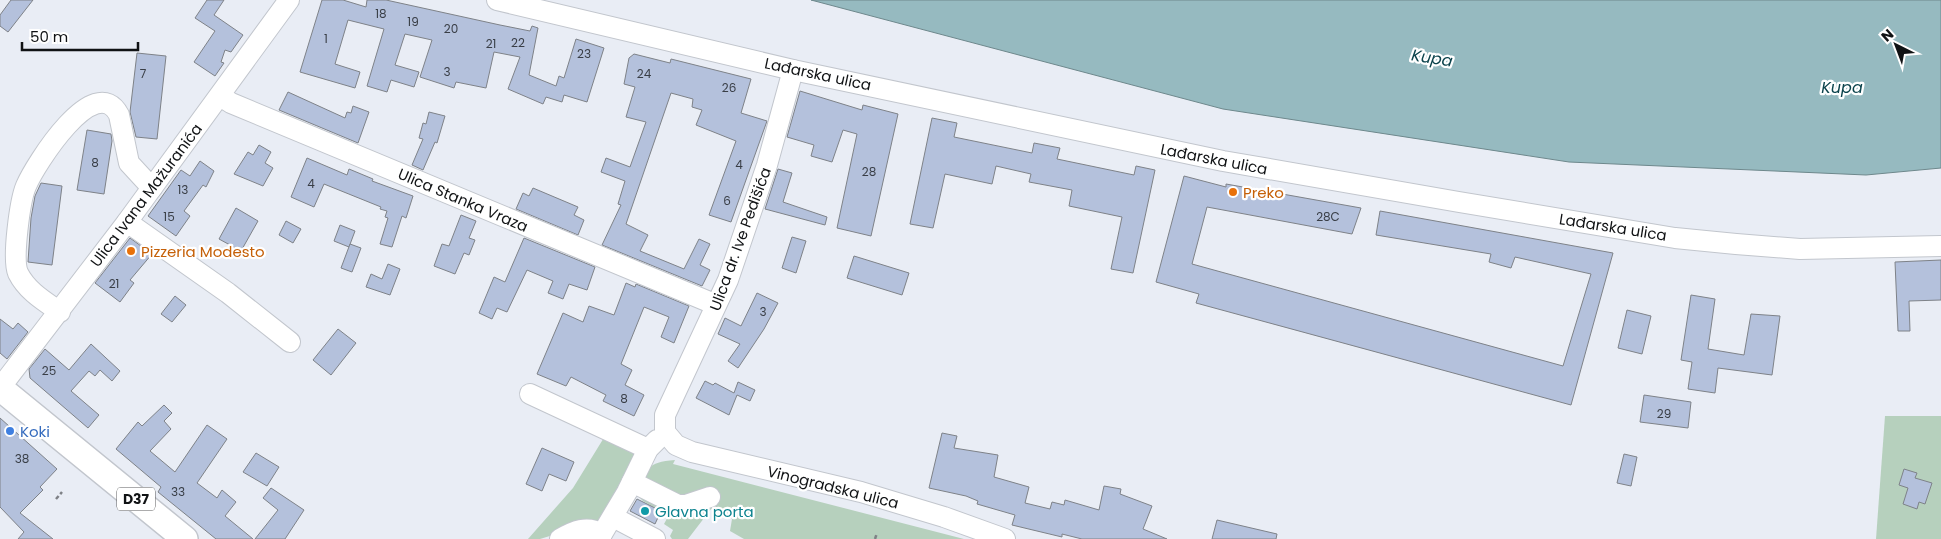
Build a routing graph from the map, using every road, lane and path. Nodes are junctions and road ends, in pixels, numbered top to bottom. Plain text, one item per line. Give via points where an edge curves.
1 (289, 0) edge
2 (497, 0) edge
3 (793, 70) junction
4 (220, 96) junction
5 (152, 188) junction
6 (127, 222) junction
7 (1941, 246) edge
8 (707, 301) dead end
9 (60, 312) junction
10 (290, 342) dead end
11 (0, 388) edge
12 (530, 394) dead end
13 (665, 432) junction
14 (648, 449) junction
15 (632, 482) junction
16 (62, 492) dead end
17 (710, 497) dead end
18 (56, 499) dead end
19 (613, 517) junction
20 (965, 532) edge
21 (877, 533) dead end
22 (600, 536) edge
23 (185, 539) edge
24 (560, 539) edge
25 (655, 539) edge
26 (875, 539) edge
27 (1005, 539) edge

1 - 4 street, Ulica Ivana Mažuranića
2 - 3 street, Lađarska ulica
3 - 7 street, Lađarska ulica via 1248,166 1675,238 1800,249
3 - 13 street, Ulica dr. Ive Pedišića via 767,165 736,258 718,305 665,415
4 - 5 street, Ulica Ivana Mažuranića
4 - 8 street, Ulica Stanka Vraza
5 - 6 street, Ulica Ivana Mažuranića
5 - 9 street via 129,163 115,109 104,103 94,103 75,117 25,188 16,243 16,264 23,280 30,290
6 - 9 street, Ulica Ivana Mažuranića
6 - 10 street via 228,292
9 - 11 street, Ulica Ivana Mažuranića
11 - 23 main road, D37
12 - 14 street
13 - 14 street
13 - 20 street, Vinogradska ulica via 676,445 692,452 861,492
14 - 15 street
15 - 17 street via 678,505 686,506
15 - 19 street
16 - 18 path
19 - 22 street
19 - 25 street
20 - 27 street, Vinogradska ulica
21 - 26 path
22 - 24 street via 595,529 586,528

